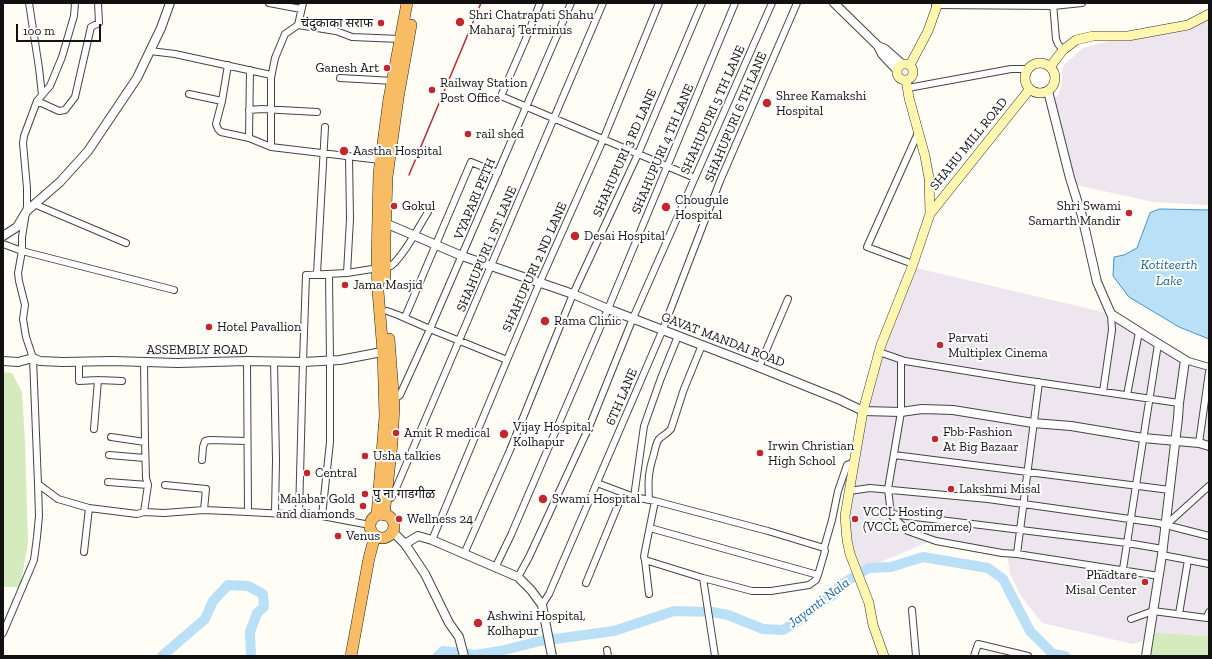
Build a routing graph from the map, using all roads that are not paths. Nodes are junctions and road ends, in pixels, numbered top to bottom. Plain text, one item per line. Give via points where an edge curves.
1 (29, 3) edge
2 (75, 3) edge
3 (98, 3) edge
4 (170, 3) edge
5 (268, 3) edge
6 (408, 3) edge
7 (415, 3) edge
8 (540, 3) edge
9 (571, 3) edge
10 (603, 3) edge
11 (659, 3) edge
12 (702, 3) edge
13 (735, 3) edge
14 (772, 3) edge
15 (797, 3) edge
16 (834, 3) edge
17 (1082, 3) edge
18 (936, 4) edge
19 (1053, 4) edge
20 (302, 6) edge
21 (1209, 14) edge
22 (298, 25) junction
23 (400, 39) junction
24 (1062, 50) junction
25 (150, 51) junction
26 (228, 65) junction
27 (903, 66) junction
28 (1050, 67) junction
29 (1027, 69) junction
30 (250, 70) junction
31 (272, 75) junction
32 (340, 78) dead end
33 (397, 81) junction
34 (907, 84) junction
35 (1029, 90) junction
36 (1048, 91) junction
37 (189, 94) dead end
38 (42, 95) junction
39 (37, 101) junction
40 (222, 101) junction
41 (526, 108) junction
42 (271, 109) junction
43 (249, 110) junction
44 (317, 112) dead end
45 (554, 119) junction
46 (325, 127) dead end
47 (918, 133) junction
48 (249, 138) junction
49 (603, 140) junction
50 (271, 147) junction
51 (324, 153) junction
52 (638, 154) junction
53 (349, 156) junction
54 (380, 160) junction
55 (667, 167) junction
56 (498, 173) junction
57 (695, 178) junction
58 (34, 204) junction
59 (26, 212) junction
60 (428, 212) dead end
61 (930, 214) junction
62 (385, 223) junction
63 (414, 235) junction
64 (3, 236) edge
65 (126, 243) dead end
66 (3, 244) edge
67 (435, 244) junction
68 (22, 251) junction
69 (462, 256) junction
70 (913, 264) junction
71 (492, 266) junction
72 (381, 268) junction
73 (347, 273) junction
74 (317, 274) junction
75 (329, 274) junction
76 (539, 284) junction
77 (174, 290) dead end
78 (573, 294) junction
79 (788, 299) dead end
80 (608, 309) junction
81 (387, 311) junction
82 (1111, 314) junction
83 (405, 318) junction
84 (633, 318) junction
85 (663, 329) junction
86 (430, 330) junction
87 (1139, 332) junction
88 (678, 336) junction
89 (460, 341) junction
90 (1158, 344) junction
91 (702, 345) junction
92 (386, 352) junction
93 (879, 352) junction
94 (34, 358) junction
95 (330, 360) junction
96 (507, 360) junction
97 (901, 360) junction
98 (1185, 360) junction
99 (3, 361) edge
100 (247, 361) junction
101 (274, 361) junction
102 (79, 362) junction
103 (144, 362) junction
104 (303, 362) junction
105 (759, 367) junction
106 (1209, 367) edge
107 (1209, 372) edge
108 (98, 380) junction
109 (122, 381) dead end
110 (1039, 382) junction
111 (1103, 392) junction
112 (1127, 395) junction
113 (1149, 398) junction
114 (394, 400) junction
115 (1179, 402) junction
116 (863, 411) junction
117 (901, 412) junction
118 (1033, 423) junction
119 (94, 429) dead end
120 (111, 437) dead end
121 (1143, 438) junction
122 (247, 441) junction
123 (1176, 441) junction
124 (145, 442) junction
125 (1199, 444) junction
126 (1209, 446) edge
127 (109, 455) dead end
128 (894, 455) junction
129 (145, 458) junction
130 (202, 460) dead end
131 (854, 462) junction
132 (1027, 472) junction
133 (108, 482) dead end
134 (597, 483) junction
135 (38, 484) junction
136 (148, 485) junction
137 (165, 485) dead end
138 (1136, 486) junction
139 (1209, 486) edge
140 (888, 489) junction
141 (1170, 490) junction
142 (849, 491) junction
143 (623, 493) junction
144 (634, 497) junction
145 (386, 499) junction
146 (648, 500) junction
147 (1023, 504) junction
148 (89, 508) junction
149 (204, 510) junction
150 (144, 512) junction
151 (248, 512) junction
152 (275, 513) junction
153 (299, 514) junction
154 (891, 514) junction
155 (322, 516) junction
156 (384, 516) junction
157 (1131, 519) junction
158 (370, 525) junction
159 (1166, 525) junction
160 (650, 528) junction
161 (1020, 530) junction
162 (393, 532) junction
163 (1209, 535) edge
164 (377, 537) junction
165 (432, 540) junction
166 (1127, 543) junction
167 (405, 544) junction
168 (824, 548) junction
169 (84, 552) dead end
170 (1162, 552) junction
171 (464, 554) junction
172 (1017, 554) junction
173 (645, 560) junction
174 (1188, 560) junction
175 (1209, 564) edge
176 (495, 568) junction
177 (1123, 570) junction
178 (818, 575) junction
179 (1159, 576) junction
180 (518, 577) junction
181 (703, 578) junction
182 (586, 583) dead end
183 (649, 594) dead end
184 (542, 605) junction
185 (912, 610) dead end
186 (1153, 612) junction
187 (1209, 612) edge
188 (1179, 614) junction
189 (1131, 619) dead end
190 (3, 633) edge
191 (552, 653) edge
192 (351, 656) edge
193 (356, 656) edge
194 (464, 656) edge
195 (714, 656) edge
196 (884, 656) edge
197 (916, 656) edge
198 (974, 656) edge
199 (1028, 656) edge
200 (1146, 656) edge

1 - 38 street
2 - 38 street via 74,16 62,57 50,86
3 - 39 street via 99,23 91,26 75,97 65,110
4 - 25 street
5 - 20 street
6 - 23 highway
7 - 33 highway
8 - 41 street via 501,96
9 - 41 street, VYAPARI PETH
10 - 45 street, SHAHUPURI 1 ST LANE
11 - 49 street, SHAHUPURI 2 ND LANE
12 - 52 street, SHAHUPURI 3 RD LANE
13 - 55 street, SHAHUPURI 4 TH LANE
14 - 57 street, SHAHUPURI 5 TH LANE
15 - 85 street, SHAHUPURI 6 TH LANE via 720,182
16 - 27 street via 878,46 882,54
17 - 19 street
18 - 19 street
18 - 27 main road
19 - 24 street via 1056,39
20 - 22 street
21 - 24 main road via 1188,25 1128,36 1093,36 1076,40
22 - 23 street via 336,31 352,37
22 - 31 street via 285,34 275,58
23 - 33 highway
24 - 28 main road
25 - 26 street
25 - 58 street via 137,78 88,151 60,182
26 - 30 street
26 - 40 street
27 - 34 main road via 913,72
27 - 34 main road via 896,72
28 - 29 main road via 1039,63
28 - 36 main road via 1055,79
29 - 34 street
29 - 35 main road via 1025,80
30 - 31 street
30 - 43 street
31 - 42 street
32 - 33 street
33 - 54 highway
33 - 62 highway
34 - 47 main road via 908,98
35 - 36 main road via 1038,94
35 - 61 main road, SHAHU MILL ROAD
36 - 82 street via 1097,282
37 - 40 street
38 - 39 street
39 - 59 street via 23,143 27,188
40 - 48 street via 216,124 218,129 226,134
41 - 45 street
41 - 56 street, VYAPARI PETH
42 - 43 street
42 - 44 street
42 - 50 street
43 - 48 street
45 - 49 street
45 - 71 street, SHAHUPURI 1 ST LANE
46 - 51 street
47 - 61 main road via 929,178
47 - 70 street via 867,247
48 - 50 street
49 - 52 street
49 - 76 street, SHAHUPURI 2 ND LANE
50 - 51 street
51 - 53 street
51 - 74 street
52 - 55 street
52 - 78 street, SHAHUPURI 3 RD LANE
53 - 54 street
53 - 73 street via 350,219
54 - 72 highway via 378,189
55 - 57 street
55 - 80 street, SHAHUPURI 4 TH LANE
56 - 67 street via 471,162
56 - 69 street, VYAPARI PETH
57 - 84 street, SHAHUPURI 5 TH LANE
58 - 59 street
58 - 65 street
59 - 64 street via 17,227
59 - 68 street
60 - 63 street
61 - 70 main road
62 - 63 street
62 - 72 highway
63 - 67 street
63 - 72 street via 396,262
66 - 68 street
67 - 69 street
67 - 83 street
68 - 77 street
68 - 94 street via 18,273 25,305 23,319
69 - 71 street
69 - 86 street, VYAPARI PETH
70 - 93 main road
71 - 76 street
71 - 89 street, SHAHUPURI 1 ST LANE
72 - 73 street
72 - 81 highway
72 - 92 highway via 378,291
73 - 75 street
74 - 75 street
74 - 104 street via 306,275
75 - 95 street
76 - 78 street, GAVAT MANDAI ROAD
76 - 96 street, SHAHUPURI 2 ND LANE
78 - 80 street, GAVAT MANDAI ROAD
78 - 171 street, SHAHUPURI 3 RD LANE via 510,450
79 - 105 street
80 - 84 street, GAVAT MANDAI ROAD
80 - 176 street, SHAHUPURI 4 TH LANE
81 - 83 street
81 - 92 highway
82 - 87 street
82 - 111 street via 1112,330
83 - 86 street
84 - 85 street, GAVAT MANDAI ROAD
84 - 180 street, SHAHUPURI 5 TH LANE via 590,425 530,557
85 - 88 street, GAVAT MANDAI ROAD
85 - 134 street, 6TH LANE
86 - 89 street
86 - 114 street, VYAPARI PETH via 400,395
87 - 90 street
87 - 112 street
88 - 91 street, GAVAT MANDAI ROAD
88 - 144 street via 644,426
89 - 96 street
89 - 145 street, SHAHUPURI 1 ST LANE via 394,493 391,498
90 - 98 street
90 - 113 street
91 - 105 street, GAVAT MANDAI ROAD
91 - 146 street via 671,429 656,444 648,476
92 - 95 street, ASSEMBLY ROAD
92 - 114 highway
92 - 156 highway via 383,454 377,508
93 - 97 street
93 - 116 main road
94 - 99 street, ASSEMBLY ROAD via 18,362
94 - 102 street, ASSEMBLY ROAD via 40,361
94 - 135 street
95 - 104 street, ASSEMBLY ROAD
95 - 155 street via 330,442
96 - 165 street, SHAHUPURI 2 ND LANE
97 - 110 street
97 - 117 street
98 - 106 street
98 - 115 street
100 - 101 street, ASSEMBLY ROAD
100 - 103 street, ASSEMBLY ROAD
100 - 122 street
101 - 104 street, ASSEMBLY ROAD
101 - 152 street
102 - 103 street, ASSEMBLY ROAD
102 - 108 street via 79,381
103 - 124 street
104 - 153 street
105 - 116 street, GAVAT MANDAI ROAD
107 - 125 street
108 - 109 street
108 - 119 street
110 - 111 street
110 - 118 street
111 - 112 street
112 - 113 street
113 - 115 street
113 - 121 street
114 - 145 highway
115 - 123 street
116 - 117 street
116 - 131 main road
117 - 118 street via 922,409 953,410
117 - 128 street
118 - 121 street via 1070,426
118 - 132 street
120 - 124 street
121 - 123 street
121 - 138 street
122 - 130 street via 205,441
122 - 151 street
123 - 125 street
123 - 141 street
124 - 129 street
125 - 126 street
127 - 129 street
128 - 132 street
128 - 140 street
129 - 136 street
131 - 142 main road
131 - 168 street via 847,465
132 - 138 street
132 - 147 street
133 - 136 street
134 - 143 street
134 - 184 street, 6TH LANE
135 - 148 street via 58,499
135 - 190 street via 39,516 34,560
136 - 150 street
137 - 149 street via 206,489
138 - 141 street
138 - 157 street
139 - 159 street
140 - 142 street
140 - 147 street
140 - 154 street
141 - 159 street
142 - 196 main road via 845,516 847,540
143 - 144 street
143 - 182 street
144 - 146 street
145 - 156 highway
146 - 160 street
146 - 168 street
147 - 157 street
147 - 161 street
148 - 150 street via 137,514
148 - 169 street
149 - 150 street
149 - 151 street
151 - 152 street
152 - 153 street
153 - 155 street
154 - 161 street
154 - 172 street via 908,531 936,541
155 - 158 street
156 - 158 highway via 373,518
156 - 162 highway via 394,523
157 - 159 street
157 - 166 street
158 - 164 highway via 370,530
159 - 163 street
159 - 170 street
160 - 173 street
160 - 178 street
161 - 166 street
161 - 172 street
162 - 164 highway via 386,538
162 - 167 street
164 - 192 highway via 369,558
164 - 193 highway
165 - 167 street via 418,536
165 - 171 street
166 - 170 street
166 - 177 street
167 - 194 street via 425,574 458,637
168 - 178 street
170 - 174 street
170 - 179 street
171 - 176 street
172 - 177 street
173 - 181 street
173 - 183 street
174 - 175 street
174 - 188 street
176 - 180 street
177 - 179 street
178 - 181 street via 809,585 771,591 752,591
179 - 186 street
180 - 184 street
181 - 195 street
184 - 191 street
185 - 197 street
186 - 188 street
186 - 189 street
186 - 200 street
187 - 188 street via 1207,618
198 - 199 street via 978,644

